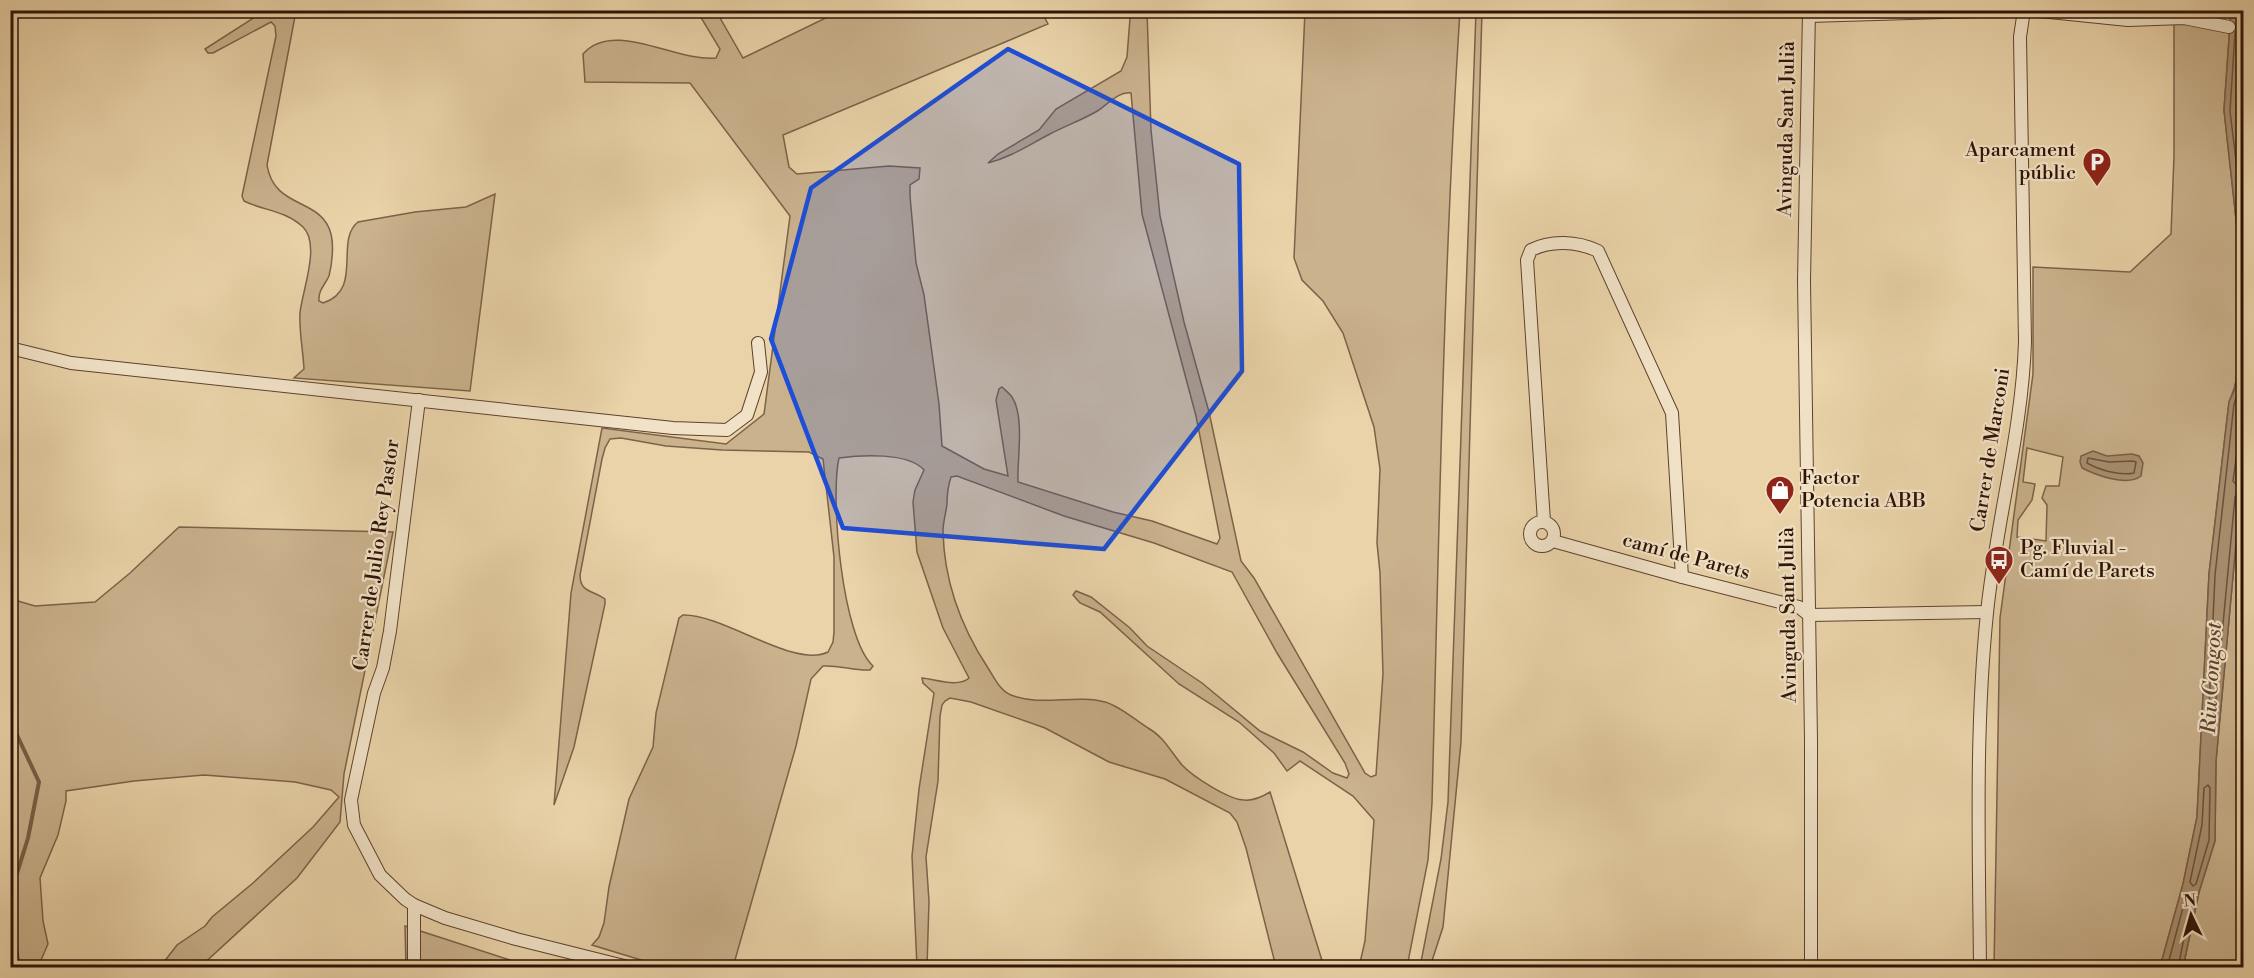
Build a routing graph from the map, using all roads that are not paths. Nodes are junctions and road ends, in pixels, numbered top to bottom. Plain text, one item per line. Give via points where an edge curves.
1 (2010, 10) edge
2 (2024, 10) edge
3 (2029, 10) edge
4 (1809, 13) edge
5 (2229, 27) dead end
6 (758, 343) dead end
7 (10, 348) edge
8 (419, 400) junction
9 (1544, 522) junction
10 (1552, 541) junction
11 (1682, 577) junction
12 (1987, 612) junction
13 (1809, 615) junction
14 (414, 906) junction
15 (414, 968) edge
16 (632, 968) edge
17 (1811, 968) edge
18 (1980, 968) edge

1 - 4 street
2 - 12 street, Carrer de Marconi via 2020,37 2024,381
3 - 5 street via 2128,20 2184,18
4 - 13 street, Avinguda Sant Julià via 1804,281
6 - 8 street via 761,372 747,415 727,430 673,428
7 - 8 street via 70,363
8 - 14 street, Carrer de Julio Rey Pastor via 388,640 351,808 354,825 380,875
9 - 10 street via 1553,528
9 - 10 street via 1533,526 1531,539 1541,546
9 - 11 street via 1527,260 1531,250 1541,245 1574,244 1598,251 1672,413
10 - 11 street, camí de Parets
11 - 13 street, camí de Parets via 1799,607
12 - 13 street, camí de Parets
12 - 18 street, Carrer de Marconi via 1979,714
13 - 17 street, Avinguda Sant Julià
14 - 15 street
14 - 16 street, Carrer de Julio Rey Pastor via 506,936

